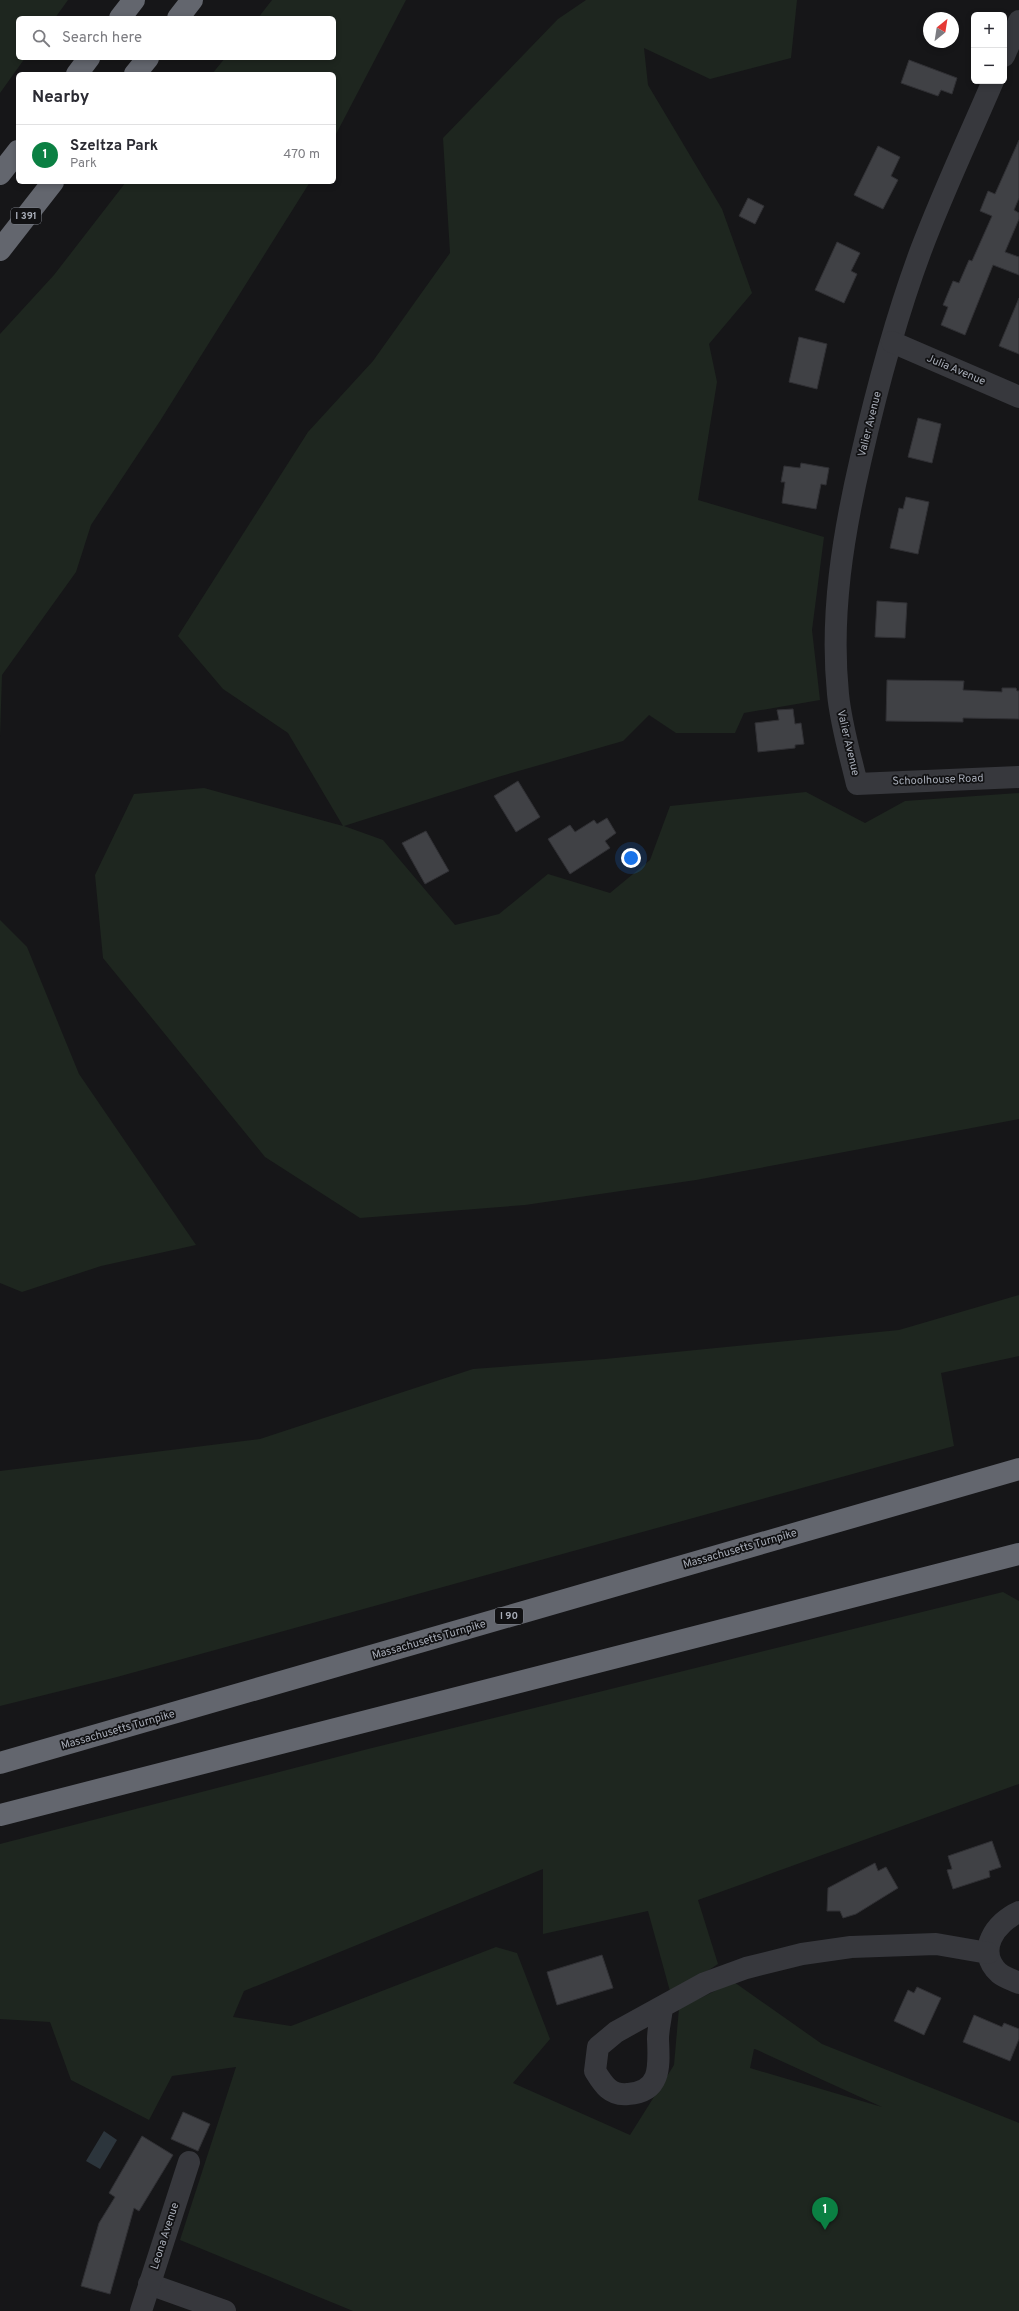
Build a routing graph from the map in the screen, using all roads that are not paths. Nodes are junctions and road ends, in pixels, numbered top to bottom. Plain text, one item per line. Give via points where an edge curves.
1 (134, 0) edge
2 (192, 0) edge
3 (122, 16) edge
4 (180, 16) edge
5 (1019, 21) edge
6 (1007, 49) edge
7 (88, 60) edge
8 (146, 60) edge
9 (78, 72) edge
10 (137, 72) edge
11 (992, 84) edge
12 (16, 154) edge
13 (0, 174) edge
14 (51, 184) edge
15 (0, 250) edge
16 (892, 342) junction
17 (1019, 397) edge
18 (1019, 777) edge
19 (857, 783) joint
20 (1019, 1469) edge
21 (1019, 1554) edge
22 (0, 1763) edge
23 (0, 1815) edge
24 (1019, 1912) edge
25 (988, 1952) junction
26 (1019, 1982) edge
27 (662, 2008) dead end
28 (188, 2162) dead end
29 (150, 2284) junction
30 (141, 2311) edge
31 (225, 2311) edge

1 - 3 highway
2 - 4 highway
5 - 6 street
7 - 9 highway
8 - 10 highway
11 - 16 street, Valier Avenue via 924,244
12 - 13 highway
14 - 15 highway, I 391
16 - 17 street, Julia Avenue
16 - 19 street, Valier Avenue via 856,479 837,596 835,641 838,694 841,720
18 - 19 street, Schoolhouse Road
20 - 22 highway, Massachusetts Turnpike / I 90
21 - 23 highway
24 - 25 street via 1004,1920 994,1932 989,1940
25 - 26 street via 1000,1973
25 - 27 street via 936,1944 851,1947 802,1954 746,1968 705,1983
28 - 29 street, Leona Avenue
29 - 30 street, Leona Avenue
29 - 31 street

